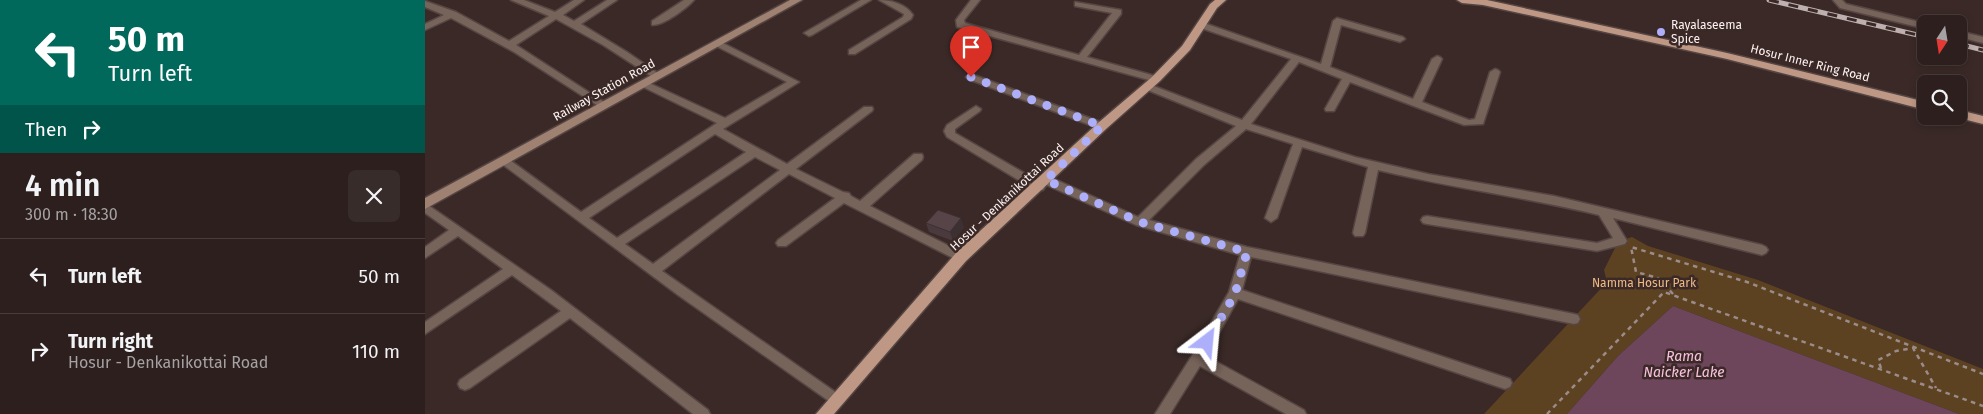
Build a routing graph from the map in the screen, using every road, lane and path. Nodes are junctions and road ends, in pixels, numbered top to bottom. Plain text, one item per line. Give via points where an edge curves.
1 (515, 0) edge
2 (580, 0) edge
3 (613, 0) edge
4 (690, 0) edge
5 (795, 0) edge
6 (867, 0) edge
7 (883, 0) edge
8 (976, 0) edge
9 (1462, 0) edge
10 (1837, 0) edge
11 (1481, 1) edge
12 (1214, 2) edge
13 (425, 4) edge
14 (1078, 4) dead end
15 (453, 14) junction
16 (557, 15) junction
17 (655, 22) dead end
18 (575, 24) junction
19 (1917, 24) edge
20 (1201, 25) junction
21 (425, 27) edge
22 (809, 33) dead end
23 (1967, 36) edge
24 (1400, 39) dead end
25 (1983, 40) edge
26 (717, 43) junction
27 (511, 44) junction
28 (852, 52) dead end
29 (1297, 58) junction
30 (1081, 59) junction
31 (1437, 59) dead end
32 (1325, 68) junction
33 (1495, 72) dead end
34 (657, 76) junction
35 (971, 77) dead end
36 (1348, 77) junction
37 (1152, 83) junction
38 (643, 84) junction
39 (1416, 103) junction
40 (1917, 104) edge
41 (603, 106) junction
42 (868, 109) dead end
43 (976, 109) dead end
44 (1330, 109) dead end
45 (1967, 116) edge
46 (1983, 120) edge
47 (726, 123) junction
48 (1244, 125) junction
49 (1102, 126) junction
50 (715, 129) junction
51 (1298, 144) junction
52 (754, 152) junction
53 (918, 157) dead end
54 (503, 162) junction
55 (1374, 165) junction
56 (790, 168) junction
57 (1043, 184) junction
58 (845, 196) junction
59 (425, 206) edge
60 (862, 206) junction
61 (1603, 212) junction
62 (581, 218) junction
63 (1271, 218) dead end
64 (1427, 220) dead end
65 (1140, 222) junction
66 (458, 230) junction
67 (1359, 233) dead end
68 (782, 243) dead end
69 (617, 244) junction
70 (1762, 250) dead end
71 (1247, 252) junction
72 (425, 253) edge
73 (961, 257) junction
74 (512, 268) junction
75 (653, 270) junction
76 (1235, 294) junction
77 (1674, 295) junction
78 (570, 311) junction
79 (1574, 319) dead end
80 (425, 329) edge
81 (1913, 348) junction
82 (1198, 358) junction
83 (1881, 369) junction
84 (1983, 374) edge
85 (1505, 383) dead end
86 (465, 384) dead end
87 (1937, 389) junction
88 (836, 400) junction
89 (1983, 406) edge
90 (703, 414) edge
91 (824, 414) edge
92 (1162, 414) edge
93 (1299, 414) edge
94 (1547, 414) edge

1 - 16 street
2 - 16 street
3 - 18 street
4 - 17 street
5 - 26 main road, Railway Station Road
6 - 22 street
7 - 28 street via 909,15
8 - 30 street via 960,20 960,25
9 - 11 main road, Hosur Inner Ring Road
10 - 19 street via 1843,6
11 - 40 main road, Hosur Inner Ring Road via 1727,56
12 - 20 main road, Hosur - Denkanikottai Road
13 - 15 street
14 - 30 street via 1121,9
15 - 21 street
15 - 27 street
16 - 18 street
16 - 27 street
18 - 34 street
20 - 29 street
20 - 37 main road, Hosur - Denkanikottai Road via 1186,48
23 - 25 street
24 - 32 street via 1337,21
26 - 34 main road, Railway Station Road
26 - 47 street via 794,82
27 - 41 street
29 - 32 street
29 - 48 street
30 - 37 street
31 - 39 street
32 - 36 street
33 - 39 street via 1479,122 1475,124
34 - 38 main road, Railway Station Road
35 - 49 street
36 - 39 street
36 - 44 street
37 - 48 street
37 - 49 main road, Hosur - Denkanikottai Road
38 - 41 main road, Railway Station Road
38 - 47 street
41 - 54 main road, Railway Station Road
42 - 56 street
43 - 57 street via 951,128 951,135
45 - 46 main road
47 - 50 street
48 - 51 street
48 - 65 street via 1200,162
49 - 57 main road, Hosur - Denkanikottai Road
50 - 52 street
50 - 62 street
51 - 55 street
51 - 63 street
52 - 56 street
52 - 69 street
53 - 60 street
54 - 59 main road, Railway Station Road
54 - 62 street
55 - 61 street
55 - 67 street
56 - 58 street
56 - 75 street
57 - 65 street
57 - 73 main road, Hosur - Denkanikottai Road
58 - 60 street
58 - 68 street
59 - 66 street
60 - 73 street
61 - 64 street via 1621,241 1597,247
61 - 70 street
62 - 69 street
65 - 71 street
66 - 72 street
66 - 74 street
69 - 75 street
71 - 76 street
71 - 79 street
73 - 88 main road, Hosur - Denkanikottai Road
74 - 78 street
74 - 80 street
75 - 88 street
76 - 82 street
76 - 85 street
77 - 81 path via 1658,278 1636,272 1631,247 1747,282
77 - 83 path
77 - 94 path via 1664,292 1658,296
78 - 86 street
78 - 90 street
81 - 83 path via 1896,351 1878,360
81 - 84 path
81 - 87 path
82 - 92 street
82 - 93 street
83 - 87 path
87 - 89 path
88 - 91 main road, Hosur - Denkanikottai Road

